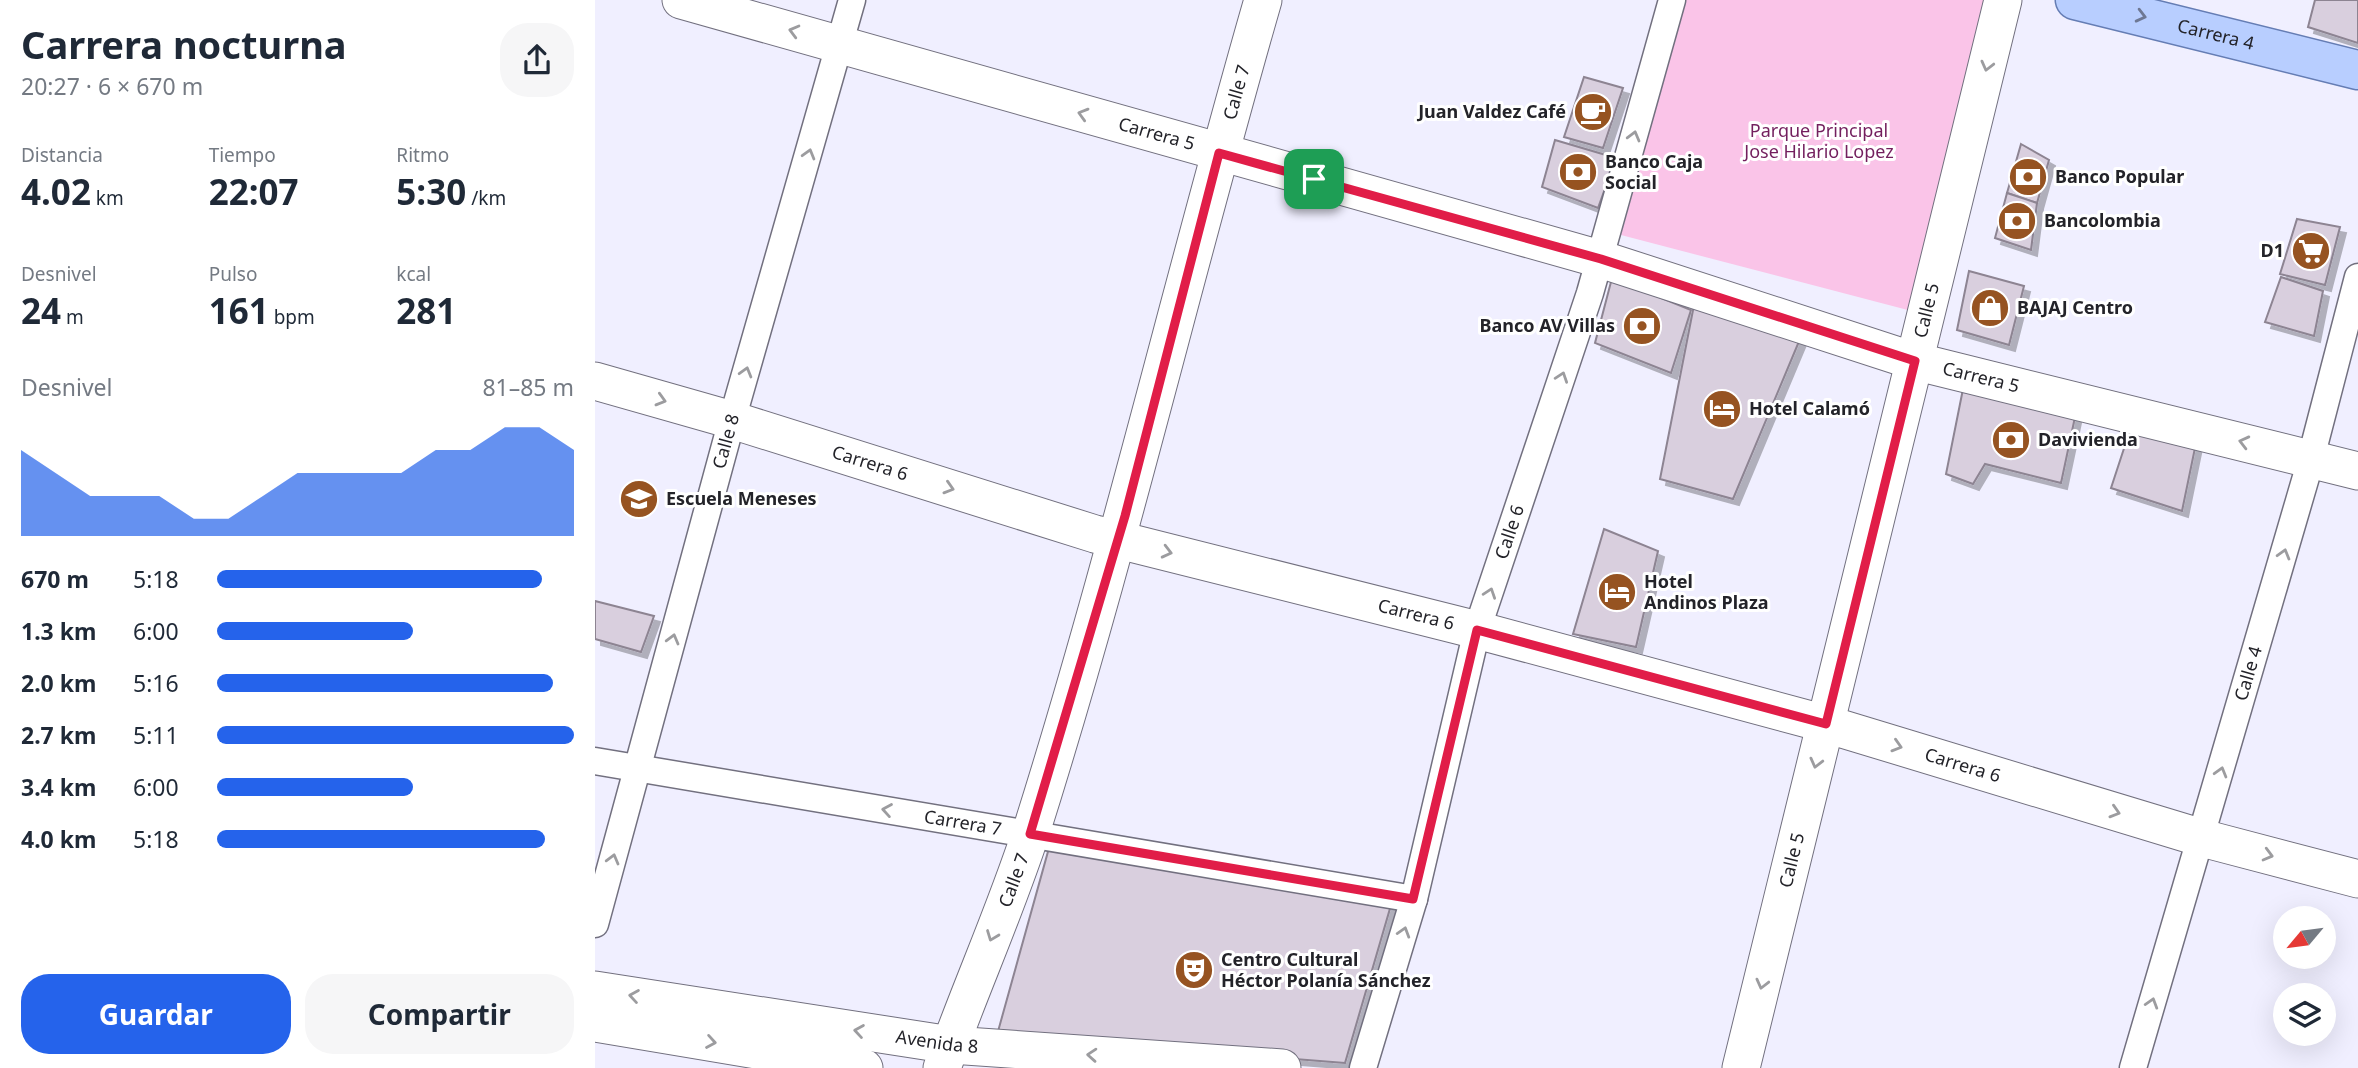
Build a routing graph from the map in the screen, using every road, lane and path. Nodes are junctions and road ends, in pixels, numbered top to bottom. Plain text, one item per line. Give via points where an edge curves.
1 (681, 0) edge
2 (852, 0) edge
3 (1263, 0) edge
4 (1672, 0) edge
5 (2003, 0) edge
6 (2075, 0) edge
7 (839, 44) junction
8 (2358, 70) edge
9 (1219, 153) junction
10 (1601, 259) junction
11 (2358, 277) edge
12 (1915, 361) junction
13 (595, 381) edge
14 (732, 420) junction
15 (2311, 459) junction
16 (2358, 471) edge
17 (1118, 540) junction
18 (1477, 630) junction
19 (1826, 724) junction
20 (595, 761) edge
21 (638, 768) junction
22 (1030, 834) junction
23 (2201, 838) junction
24 (2358, 879) edge
25 (1413, 899) junction
26 (595, 925) edge
27 (595, 990) edge
28 (595, 1023) edge
29 (946, 1056) edge
30 (864, 1068) edge
31 (1282, 1068) edge
32 (1363, 1068) edge
33 (1741, 1068) edge
34 (2133, 1068) edge

7 -> 1 street, Carrera 5
2 - 7 street, Calle 8
3 - 9 street, Calle 7
10 -> 4 street, Calle 6
5 -> 12 street, Calle 5
6 -> 8 main road, Carrera 4
9 -> 7 street, Carrera 5
14 -> 7 street, Calle 8
9 - 10 street, Carrera 5
9 - 17 street, Calle 7
10 - 12 street, Carrera 5
18 -> 10 street, Calle 6
11 - 15 street, Calle 4
15 -> 12 street, Carrera 5
12 - 19 street, Calle 5
13 -> 14 street, Carrera 6
14 -> 17 street, Carrera 6
21 -> 14 street, Calle 8
15 - 16 street, Carrera 5
23 -> 15 street, Calle 4
17 -> 18 street, Carrera 6
17 - 22 street, Calle 7
18 - 19 street, Carrera 6
18 - 25 street, Calle 6
19 -> 23 street, Carrera 6
19 -> 33 street, Calle 5
20 - 21 street, Carrera 7
22 -> 21 street, Carrera 7
26 -> 21 street, Calle 8
22 - 25 street, Carrera 7
22 -> 29 street, Calle 7
23 -> 24 street, Carrera 6
34 -> 23 street, Calle 4
32 -> 25 street, Calle 6
29 -> 27 street, Avenida 8
28 -> 30 street
31 -> 29 street, Avenida 8

